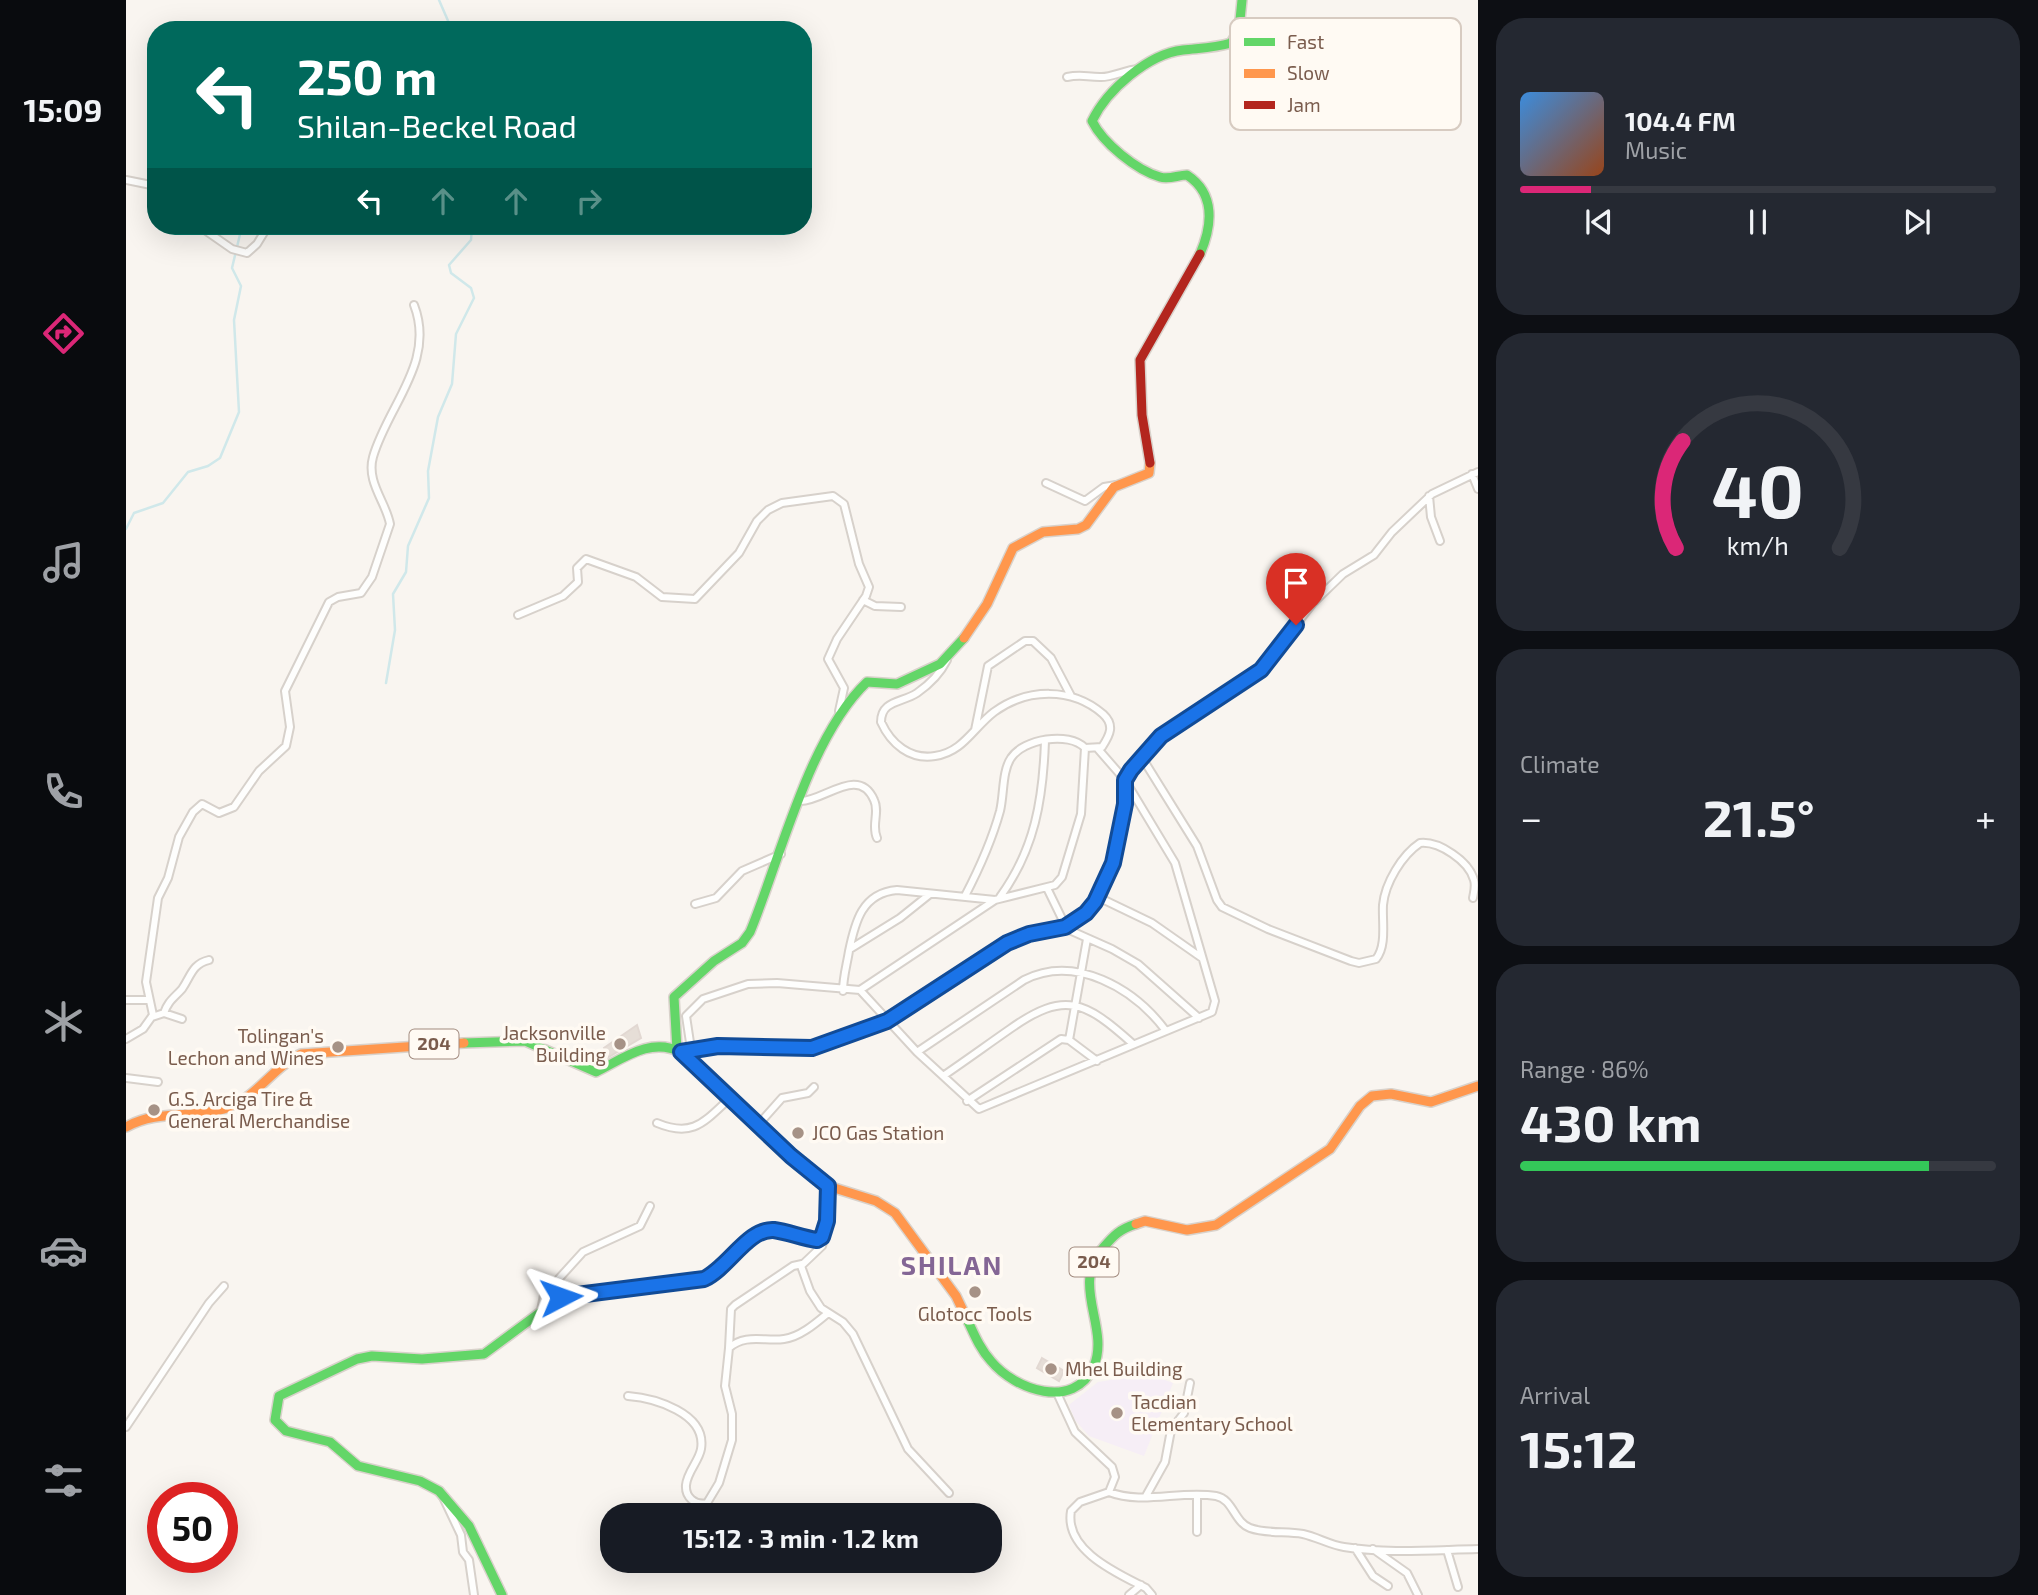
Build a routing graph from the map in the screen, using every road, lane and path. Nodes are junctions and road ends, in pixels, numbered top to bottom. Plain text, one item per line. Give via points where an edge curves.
1 (1242, 0) edge
2 (1240, 18) edge
3 (1230, 43) edge
4 (1138, 69) junction
5 (1067, 77) dead end
6 (126, 180) edge
7 (147, 184) edge
8 (214, 235) edge
9 (262, 235) edge
10 (414, 305) dead end
11 (1475, 473) edge
12 (1046, 483) dead end
13 (1117, 485) junction
14 (1478, 489) edge
15 (1429, 496) junction
16 (1440, 541) dead end
17 (863, 600) junction
18 (901, 607) dead end
19 (518, 615) dead end
20 (947, 658) junction
21 (1071, 696) junction
22 (837, 716) junction
23 (974, 732) junction
24 (1045, 741) junction
25 (1084, 748) junction
26 (1098, 749) junction
27 (1141, 756) junction
28 (1125, 780) junction
29 (801, 801) junction
30 (877, 838) dead end
31 (781, 854) junction
32 (1047, 888) junction
33 (930, 894) junction
34 (965, 896) junction
35 (1098, 897) junction
36 (1473, 898) dead end
37 (997, 899) junction
38 (695, 904) dead end
39 (1065, 927) junction
40 (1087, 939) junction
41 (850, 949) junction
42 (1202, 958) junction
43 (209, 960) dead end
44 (1082, 972) junction
45 (842, 990) junction
46 (860, 990) junction
47 (126, 1000) edge
48 (148, 1000) junction
49 (1076, 1006) junction
50 (164, 1013) junction
51 (152, 1017) junction
52 (1199, 1018) junction
53 (182, 1019) dead end
54 (887, 1021) junction
55 (1166, 1031) junction
56 (126, 1038) edge
57 (1069, 1040) junction
58 (1133, 1044) junction
59 (691, 1049) junction
60 (679, 1051) junction
61 (916, 1052) junction
62 (1097, 1062) junction
63 (943, 1076) junction
64 (126, 1078) edge
65 (158, 1082) dead end
66 (1478, 1086) edge
67 (814, 1087) dead end
68 (730, 1098) junction
69 (967, 1101) junction
70 (657, 1123) dead end
71 (758, 1125) junction
72 (126, 1127) edge
73 (828, 1186) junction
74 (650, 1206) dead end
75 (826, 1231) junction
76 (802, 1264) junction
77 (224, 1286) dead end
78 (541, 1310) junction
79 (828, 1312) junction
80 (730, 1348) junction
81 (1190, 1383) dead end
82 (1057, 1393) junction
83 (628, 1396) dead end
84 (126, 1427) edge
85 (1110, 1492) junction
86 (441, 1493) junction
87 (948, 1493) dead end
88 (1197, 1495) junction
89 (1146, 1496) junction
90 (1197, 1532) dead end
91 (1355, 1548) junction
92 (1371, 1548) junction
93 (1478, 1549) edge
94 (1447, 1550) junction
95 (1141, 1585) junction
96 (1388, 1586) dead end
97 (1458, 1587) dead end
98 (474, 1595) edge
99 (502, 1595) edge
100 (1129, 1595) edge
101 (1152, 1595) edge
102 (1418, 1595) edge

1 - 2 main road
3 - 4 main road via 1166,54
4 - 5 street via 1101,78 1086,73
4 - 13 main road via 1093,114 1094,128 1108,143 1159,177 1192,177 1207,197 1211,218 1197,261 1139,360 1150,471
6 - 7 street
8 - 9 street via 241,253 252,250
10 - 48 street via 422,328 417,358 373,459 376,496 390,524 386,542 365,590 329,602 292,675 285,698 290,727 286,746 259,771 234,807 219,813 202,804 179,837 169,878 158,898 146,982
11 - 14 street
11 - 15 street
12 - 13 street via 1085,500 1104,487
13 - 20 main road via 1086,526 1043,532 1013,548 990,598
15 - 16 street
15 - 27 street via 1374,555 1343,574 1313,603 1261,670 1167,732
17 - 18 street via 875,606
17 - 19 street via 868,579 859,564 844,504 830,496 782,503 768,510 739,553 695,599 662,597 636,577 586,559 577,568 578,582 570,592
17 - 22 street via 828,659 844,688
20 - 22 main road via 897,684 867,682
20 - 23 street via 919,692 888,705 881,722 897,747 922,757 948,753
21 - 23 street via 1029,696 993,713
21 - 23 street via 1048,653 1033,641 1025,641 986,669
21 - 26 street via 1091,706 1110,724 1109,736
22 - 29 main road
24 - 25 street via 1071,740
24 - 34 street via 1021,748 1010,758 996,825
24 - 37 street via 1034,836
25 - 26 street
25 - 32 street via 1083,798 1072,846 1060,880
26 - 28 street
27 - 28 street
27 - 36 street via 1197,845 1217,900 1230,913 1350,961 1376,959 1382,950 1385,890 1420,843 1437,845 1468,868 1474,878
28 - 35 street via 1113,863
28 - 42 street via 1177,868
29 - 30 street via 819,799 842,785 856,785 874,797
29 - 31 main road
31 - 38 street via 743,871 716,898
31 - 60 main road via 746,939 674,997
32 - 37 street
32 - 39 street
33 - 34 street
33 - 41 street
33 - 41 street via 890,891 872,899 856,920
34 - 37 street
35 - 39 street via 1086,913
35 - 42 street via 1152,923
37 - 46 street
39 - 40 street
39 - 54 street via 1007,943
40 - 44 street
40 - 52 street via 1138,964
41 - 45 street
42 - 52 street via 1215,1007
43 - 50 street via 196,966
44 - 49 street
44 - 55 street via 1119,990
44 - 61 street via 1036,974
45 - 46 street
45 - 59 street via 761,983 716,993 695,1004 686,1016
46 - 54 street
47 - 48 street
48 - 51 street
49 - 57 street
49 - 58 street via 1102,1018
49 - 63 street via 1058,1004 1033,1013
50 - 51 street
50 - 53 street
51 - 56 street via 143,1029
52 - 55 street
54 - 59 street via 809,1049
54 - 61 street
55 - 58 street
57 - 62 street
57 - 69 street via 1052,1042
58 - 62 street
59 - 60 street
60 - 68 main road
60 - 72 main road, 204 via 650,1045 596,1072 525,1041 301,1054 232,1106 145,1118
61 - 63 street
62 - 69 street via 982,1110
63 - 69 street
64 - 65 street
66 - 82 main road, 204 via 1431,1102 1391,1094 1372,1096 1330,1149 1216,1225 1187,1230 1145,1221 1119,1229 1099,1252 1089,1273 1087,1291 1098,1351 1093,1368 1084,1381
67 - 71 street via 808,1093 782,1098
68 - 70 street via 695,1128 681,1131
68 - 71 main road
71 - 73 main road
73 - 75 main road
73 - 82 main road via 876,1201 895,1213 956,1296 993,1364 1020,1384
74 - 78 street via 640,1226 583,1252 544,1295
75 - 76 street via 822,1246
75 - 78 main road via 817,1240 774,1230 759,1232 722,1269 704,1279 561,1297
76 - 79 street via 810,1291
76 - 80 street via 734,1305
77 - 84 street
78 - 86 main road via 484,1354 357,1359 279,1396 276,1423 284,1431 326,1440 358,1466 428,1484
79 - 80 street via 792,1337 755,1338
79 - 87 street via 848,1326 908,1449
80 - 83 street via 725,1386 732,1440 707,1503 689,1497 686,1485 701,1448 691,1422 659,1400
81 - 89 street via 1184,1413 1171,1430 1165,1462
82 - 85 street via 1075,1432 1112,1467 1115,1477
85 - 89 street via 1125,1498
85 - 95 street via 1075,1505 1072,1524 1094,1560
86 - 98 street via 461,1535
86 - 99 main road via 469,1522
88 - 89 street
88 - 90 street
88 - 91 street via 1222,1498 1249,1528 1315,1536 1339,1547
91 - 92 street
91 - 96 street via 1373,1576
92 - 94 street
92 - 102 street via 1407,1573
93 - 94 street
94 - 97 street
95 - 100 street
95 - 101 street

